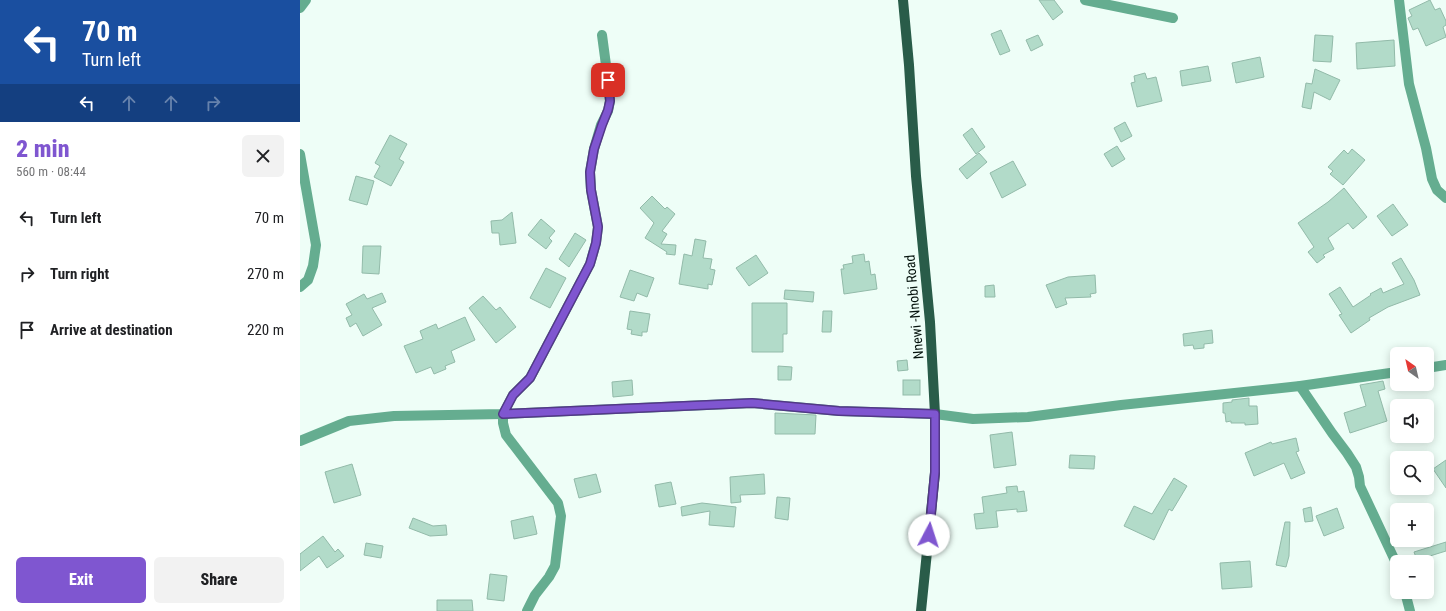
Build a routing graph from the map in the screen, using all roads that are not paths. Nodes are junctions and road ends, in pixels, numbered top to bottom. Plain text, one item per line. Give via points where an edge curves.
1 (306, 0) edge
2 (903, 0) edge
3 (1085, 0) edge
4 (1399, 0) edge
5 (300, 8) edge
6 (1174, 18) dead end
7 (602, 35) dead end
8 (300, 154) edge
9 (1446, 198) edge
10 (304, 200) edge
11 (300, 287) edge
12 (1446, 366) edge
13 (1434, 367) edge
14 (1390, 373) edge
15 (1300, 386) junction
16 (503, 414) junction
17 (935, 414) junction
18 (300, 441) edge
19 (1392, 555) edge
20 (1407, 599) edge
21 (527, 611) edge
22 (921, 611) edge
23 (1410, 611) edge

1 - 5 street
2 - 17 main road, Nnewi -Nnobi Road via 930,322
3 - 6 street
4 - 9 street via 1409,84 1432,180 1437,190
7 - 16 street via 610,101 594,149 590,172 598,227 596,243 590,264 530,378 513,395
8 - 10 street
10 - 11 street via 316,245 308,280
12 - 13 street
14 - 15 street
15 - 17 street via 1121,404 1028,417 974,419
15 - 19 street via 1356,467 1360,486
16 - 17 street via 752,403 839,411
16 - 18 street via 394,416 349,421
16 - 21 street via 506,435 558,503 561,516 556,566
17 - 22 main road, Nnewi -Nnobi Road via 935,472
20 - 23 street

